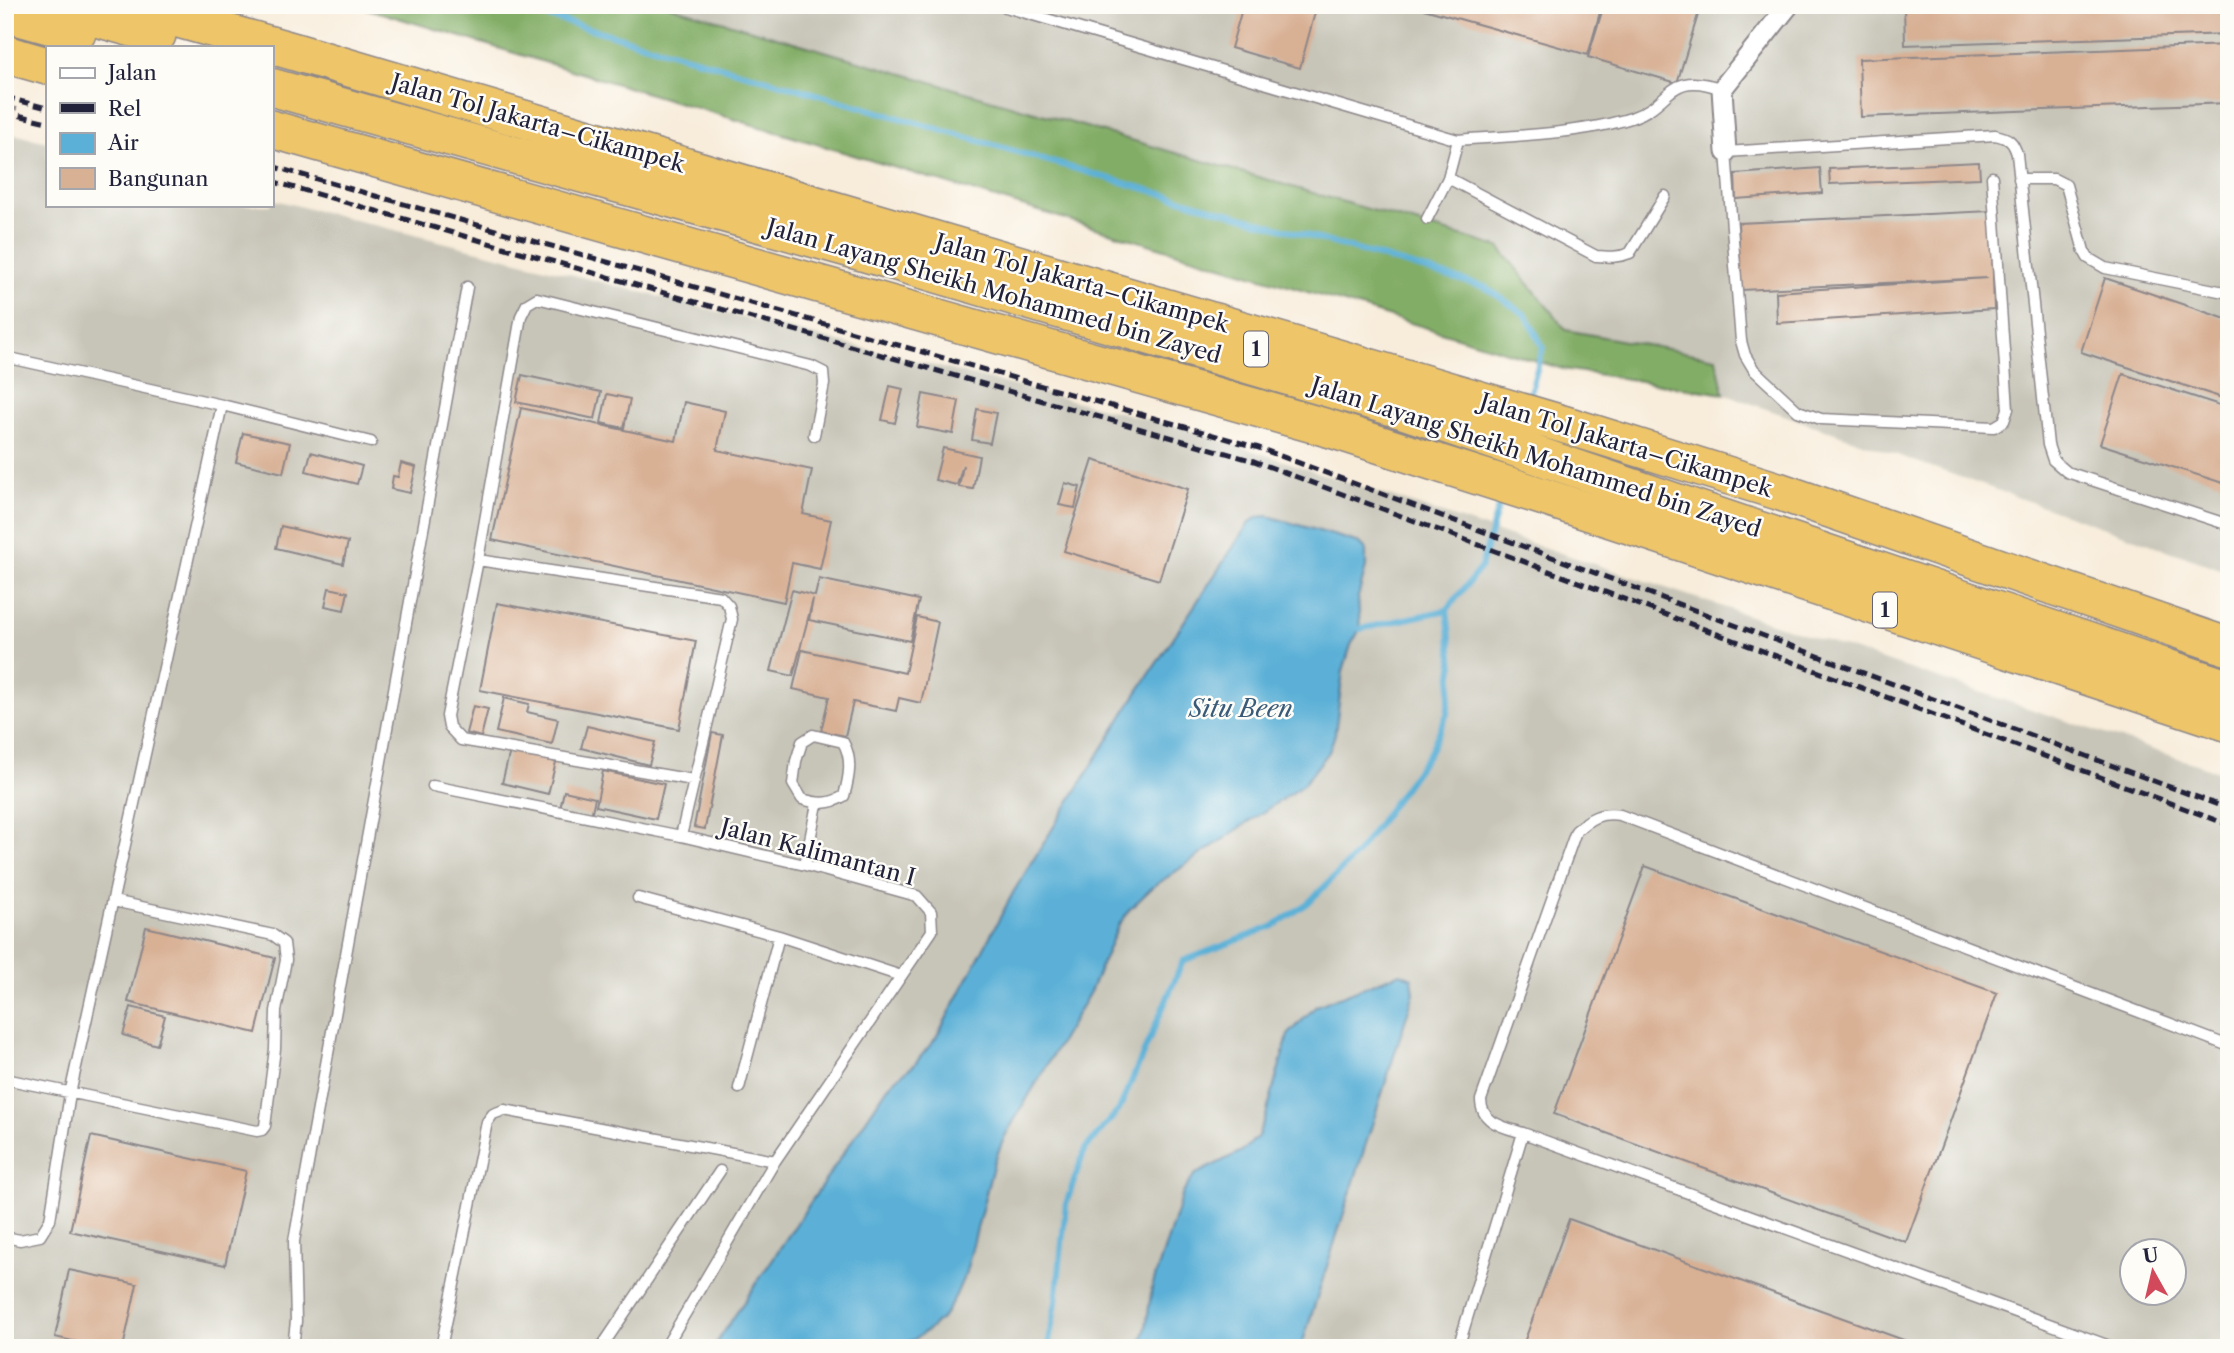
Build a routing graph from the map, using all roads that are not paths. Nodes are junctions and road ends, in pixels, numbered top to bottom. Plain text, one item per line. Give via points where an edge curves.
1 (50, 5) edge
2 (129, 5) edge
3 (999, 5) edge
4 (1789, 5) edge
5 (5, 13) edge
6 (124, 46) edge
7 (198, 46) edge
8 (5, 54) edge
9 (46, 66) edge
10 (273, 67) edge
11 (273, 88) edge
12 (1723, 89) junction
13 (273, 130) edge
14 (1458, 140) junction
15 (1726, 152) junction
16 (1992, 177) dead end
17 (1448, 178) junction
18 (2019, 178) junction
19 (1665, 196) dead end
20 (1427, 219) dead end
21 (467, 287) dead end
22 (2229, 293) edge
23 (5, 357) edge
24 (222, 405) junction
25 (814, 435) dead end
26 (370, 442) dead end
27 (2229, 525) edge
28 (478, 560) junction
29 (2229, 647) edge
30 (2229, 673) edge
31 (2229, 689) edge
32 (2229, 723) edge
33 (693, 780) junction
34 (433, 786) dead end
35 (817, 804) junction
36 (681, 836) junction
37 (805, 865) junction
38 (638, 898) dead end
39 (113, 901) junction
40 (779, 936) junction
41 (901, 976) junction
42 (2229, 1046) edge
43 (5, 1079) edge
44 (739, 1088) dead end
45 (70, 1094) junction
46 (1522, 1133) junction
47 (775, 1161) junction
48 (720, 1171) dead end
49 (5, 1237) edge
50 (293, 1348) edge
51 (441, 1348) edge
52 (601, 1348) edge
53 (665, 1348) edge
54 (1458, 1348) edge
55 (2115, 1348) edge

1 - 7 highway
2 - 29 highway, Jalan Tol Jakarta–Cikampek / 1 via 1569,426 1778,491
3 - 14 lane
4 - 12 street
5 - 6 highway
8 - 9 highway
10 - 30 highway, Jalan Layang Sheikh Mohammed bin Zayed / 1 via 861,230 1668,474
11 - 31 highway, Jalan Layang Sheikh Mohammed bin Zayed / 1 via 1403,410
12 - 14 lane via 1693,81 1678,86 1634,117 1611,123
12 - 15 street
13 - 32 highway, 1 via 1443,463
14 - 17 lane
15 - 16 lane via 1745,355 1754,370 1798,411 1821,419 1994,427 2004,421 2008,409
15 - 18 lane via 1995,135 2014,145
17 - 19 lane via 1595,256 1630,253
17 - 20 lane
18 - 22 lane via 2066,184 2084,251 2105,268
18 - 27 lane via 2053,460 2067,472
21 - 50 lane via 294,1241
23 - 24 lane
24 - 26 lane
24 - 39 lane
25 - 28 lane via 824,384 823,372 811,366 537,298 527,303 521,316
28 - 33 lane via 447,716 449,727 461,740
28 - 33 lane via 721,597 732,619
33 - 36 lane
34 - 36 lane, Jalan Kalimantan I
35 - 35 lane via 802,799 793,784 802,742 813,735 844,742 850,775 844,796 833,803
35 - 37 lane
36 - 37 lane, Jalan Kalimantan I
37 - 41 lane, Jalan Kalimantan I via 918,896 931,912 932,931
38 - 40 lane
39 - 45 lane
39 - 45 lane via 273,935 284,943 286,960 276,1011 265,1126 257,1131
40 - 41 lane
40 - 44 lane
41 - 47 lane, Jalan Kalimantan I
42 - 46 lane via 1646,824 1605,813 1576,831 1481,1100 1481,1110 1492,1122
43 - 45 lane
45 - 49 lane via 50,1220 40,1236
46 - 54 lane
46 - 55 lane
47 - 51 lane via 504,1110 494,1114 487,1122
47 - 53 lane, Jalan Kalimantan I
48 - 52 lane

